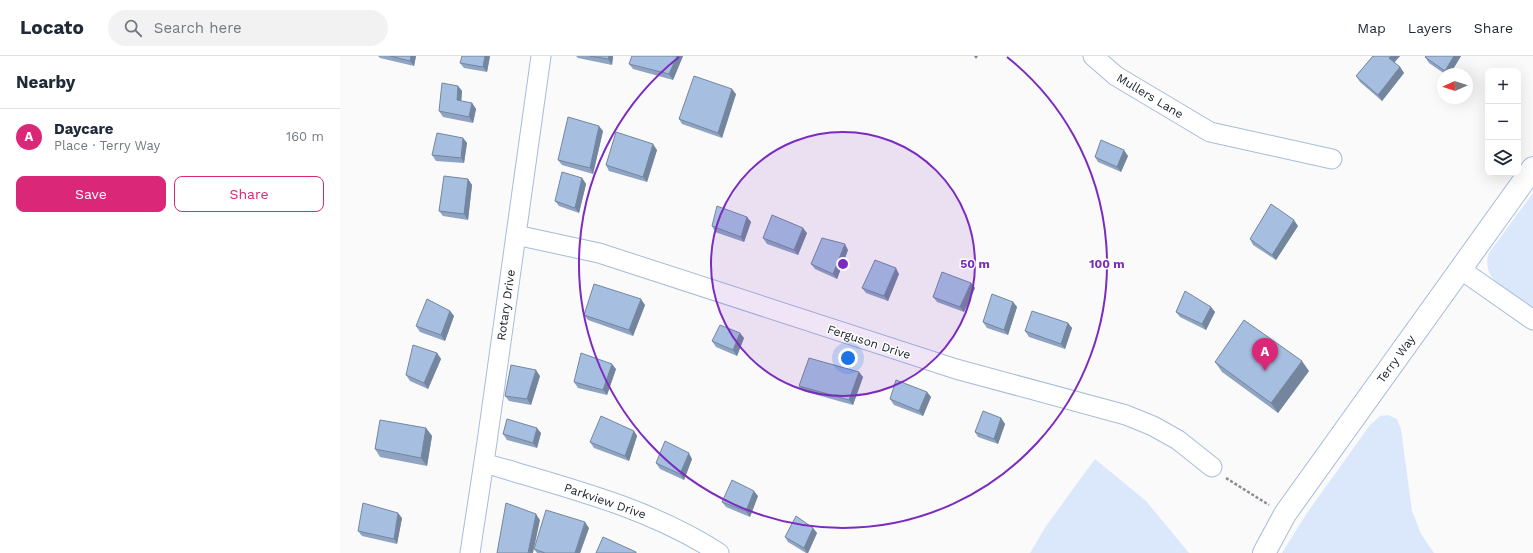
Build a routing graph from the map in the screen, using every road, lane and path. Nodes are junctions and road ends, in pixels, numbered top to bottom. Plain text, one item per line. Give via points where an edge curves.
1 (541, 56) edge
2 (1093, 56) edge
3 (1332, 159) dead end
4 (1533, 168) edge
5 (516, 235) junction
6 (1460, 270) junction
7 (1533, 320) edge
8 (484, 463) junction
9 (1212, 467) joint
10 (1285, 514) junction
11 (470, 553) edge
12 (719, 553) edge
13 (1264, 553) edge

1 - 5 street, Rotary Drive
2 - 3 street, Mullers Lane via 1116,76 1210,132
4 - 6 street, Terry Way
5 - 8 street, Rotary Drive
5 - 9 street, Ferguson Drive via 598,253 956,369 1126,415 1178,440
6 - 7 street
6 - 10 street, Terry Way
8 - 11 street, Rotary Drive
8 - 12 street, Parkview Drive via 629,508 674,527
9 - 10 path via 1239,488
10 - 13 street, Terry Way

